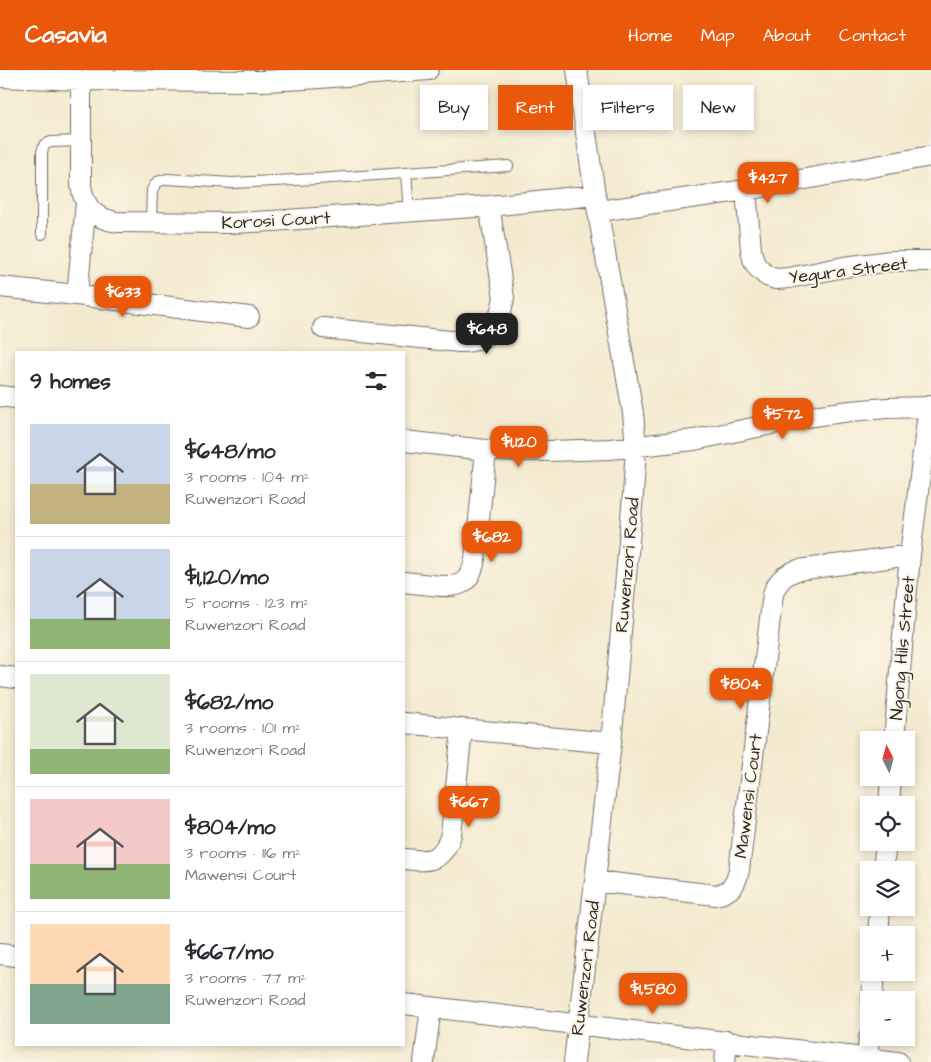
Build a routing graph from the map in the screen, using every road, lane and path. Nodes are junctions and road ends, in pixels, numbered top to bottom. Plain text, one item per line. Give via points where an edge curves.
1 (428, 70) edge
2 (577, 70) edge
3 (0, 77) edge
4 (81, 80) junction
5 (81, 142) junction
6 (931, 156) edge
7 (508, 166) dead end
8 (406, 173) junction
9 (746, 190) junction
10 (86, 203) junction
11 (597, 203) junction
12 (489, 206) junction
13 (409, 211) junction
14 (151, 222) junction
15 (42, 234) dead end
16 (931, 261) edge
17 (0, 287) edge
18 (76, 295) junction
19 (249, 317) dead end
20 (323, 328) dead end
21 (0, 396) edge
22 (15, 398) edge
23 (930, 407) edge
24 (405, 440) edge
25 (636, 446) junction
26 (486, 450) junction
27 (910, 555) junction
28 (405, 582) edge
29 (0, 676) edge
30 (15, 678) edge
31 (405, 723) edge
32 (462, 729) junction
33 (895, 731) edge
34 (610, 742) junction
35 (405, 859) edge
36 (595, 881) junction
37 (0, 954) edge
38 (15, 956) edge
39 (405, 1004) edge
40 (432, 1007) junction
41 (578, 1025) junction
42 (727, 1041) junction
43 (868, 1046) edge
44 (867, 1059) junction
45 (424, 1062) edge
46 (574, 1062) edge
47 (725, 1062) edge
48 (898, 1062) edge

1 - 4 street via 263,81
2 - 11 street, Ruwenzori Road
3 - 4 street
4 - 5 street
5 - 10 street via 81,186
5 - 15 lane via 44,145
6 - 9 street, Korosi Court
7 - 8 lane
8 - 13 lane
8 - 14 lane via 232,183 167,180 157,182 152,190
9 - 11 street, Korosi Court
9 - 16 street, Yegura Street via 751,250 754,262 767,276 789,278 891,261
10 - 14 street, Korosi Court via 90,210 106,220
10 - 18 street
11 - 12 street, Korosi Court
11 - 25 street, Ruwenzori Road
12 - 13 street, Korosi Court
12 - 20 street via 504,298 497,325 490,332 472,342 460,342
13 - 14 street, Korosi Court via 232,223
17 - 18 street
18 - 19 street
21 - 22 street
23 - 25 street via 850,410 694,440
23 - 27 street, Ngong Hils Street
24 - 26 street
25 - 26 street via 594,450
25 - 34 street, Ruwenzori Road
26 - 28 street via 475,559 470,576 452,587
27 - 33 street, Ngong Hils Street
27 - 36 street, Mawensi Court via 798,570 788,574 774,588 739,870 730,889 716,895
29 - 30 street
31 - 32 street
32 - 34 street
32 - 35 street via 448,843 442,853 431,860
34 - 36 street, Ruwenzori Road
36 - 41 street, Ruwenzori Road
37 - 38 street
39 - 40 street
40 - 41 street
40 - 45 street
41 - 42 street
41 - 46 street, Ruwenzori Road
42 - 44 street
42 - 47 street
43 - 44 street
44 - 48 street

